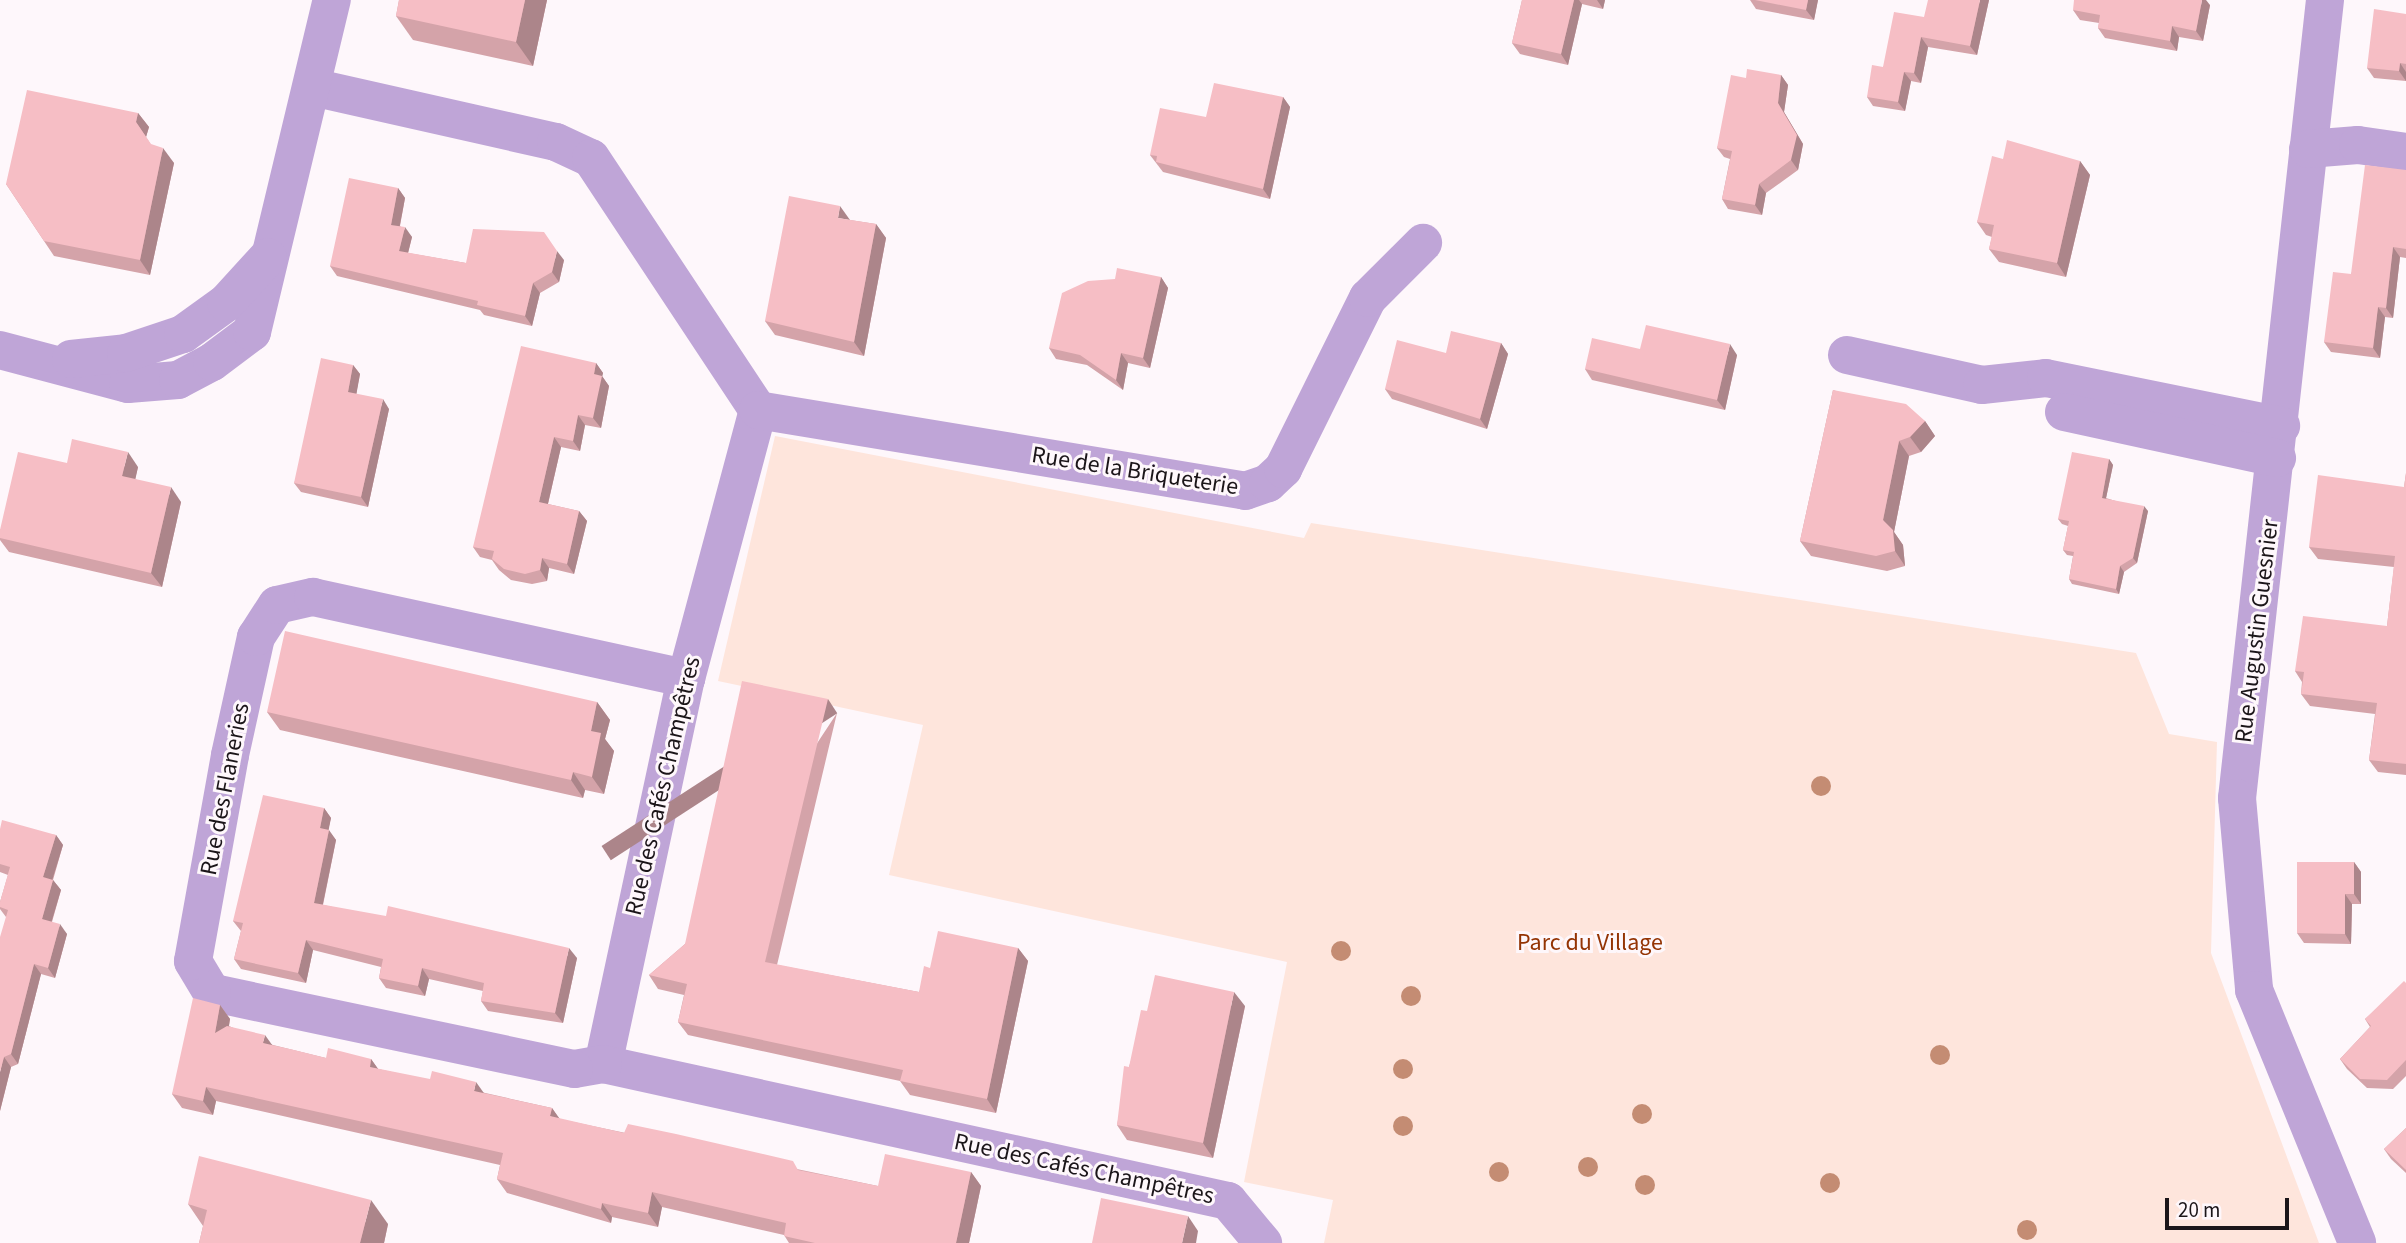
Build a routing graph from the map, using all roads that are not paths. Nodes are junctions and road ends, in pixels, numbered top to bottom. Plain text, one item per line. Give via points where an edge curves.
1 (332, 0) edge
2 (2325, 0) edge
3 (312, 87) junction
4 (2308, 149) junction
5 (2406, 152) edge
6 (1423, 243) dead end
7 (0, 350) edge
8 (1847, 355) dead end
9 (758, 410) junction
10 (2064, 412) dead end
11 (2279, 442) junction
12 (686, 678) junction
13 (603, 1064) junction
14 (1263, 1243) edge
15 (2357, 1243) edge

1 - 3 street
2 - 4 street, Rue Augustin Guesnier
3 - 7 street via 272,253 226,303 183,334 127,354 54,361
3 - 9 street via 556,142 591,159
4 - 5 street via 2358,145
4 - 11 street, Rue Augustin Guesnier
6 - 9 street, Rue de la Briqueterie via 1368,298 1283,469 1268,483 1245,491
8 - 11 street via 1982,385 2046,378
9 - 12 street, Rue des Cafés Champêtres
10 - 11 street
11 - 15 street, Rue Augustin Guesnier via 2237,798 2254,990
12 - 13 street, Rue des Cafés Champêtres
12 - 13 street, Rue des Flaneries via 313,597 277,605 256,637 236,729 192,961 212,993 574,1069
13 - 14 street, Rue des Cafés Champêtres via 1228,1201

